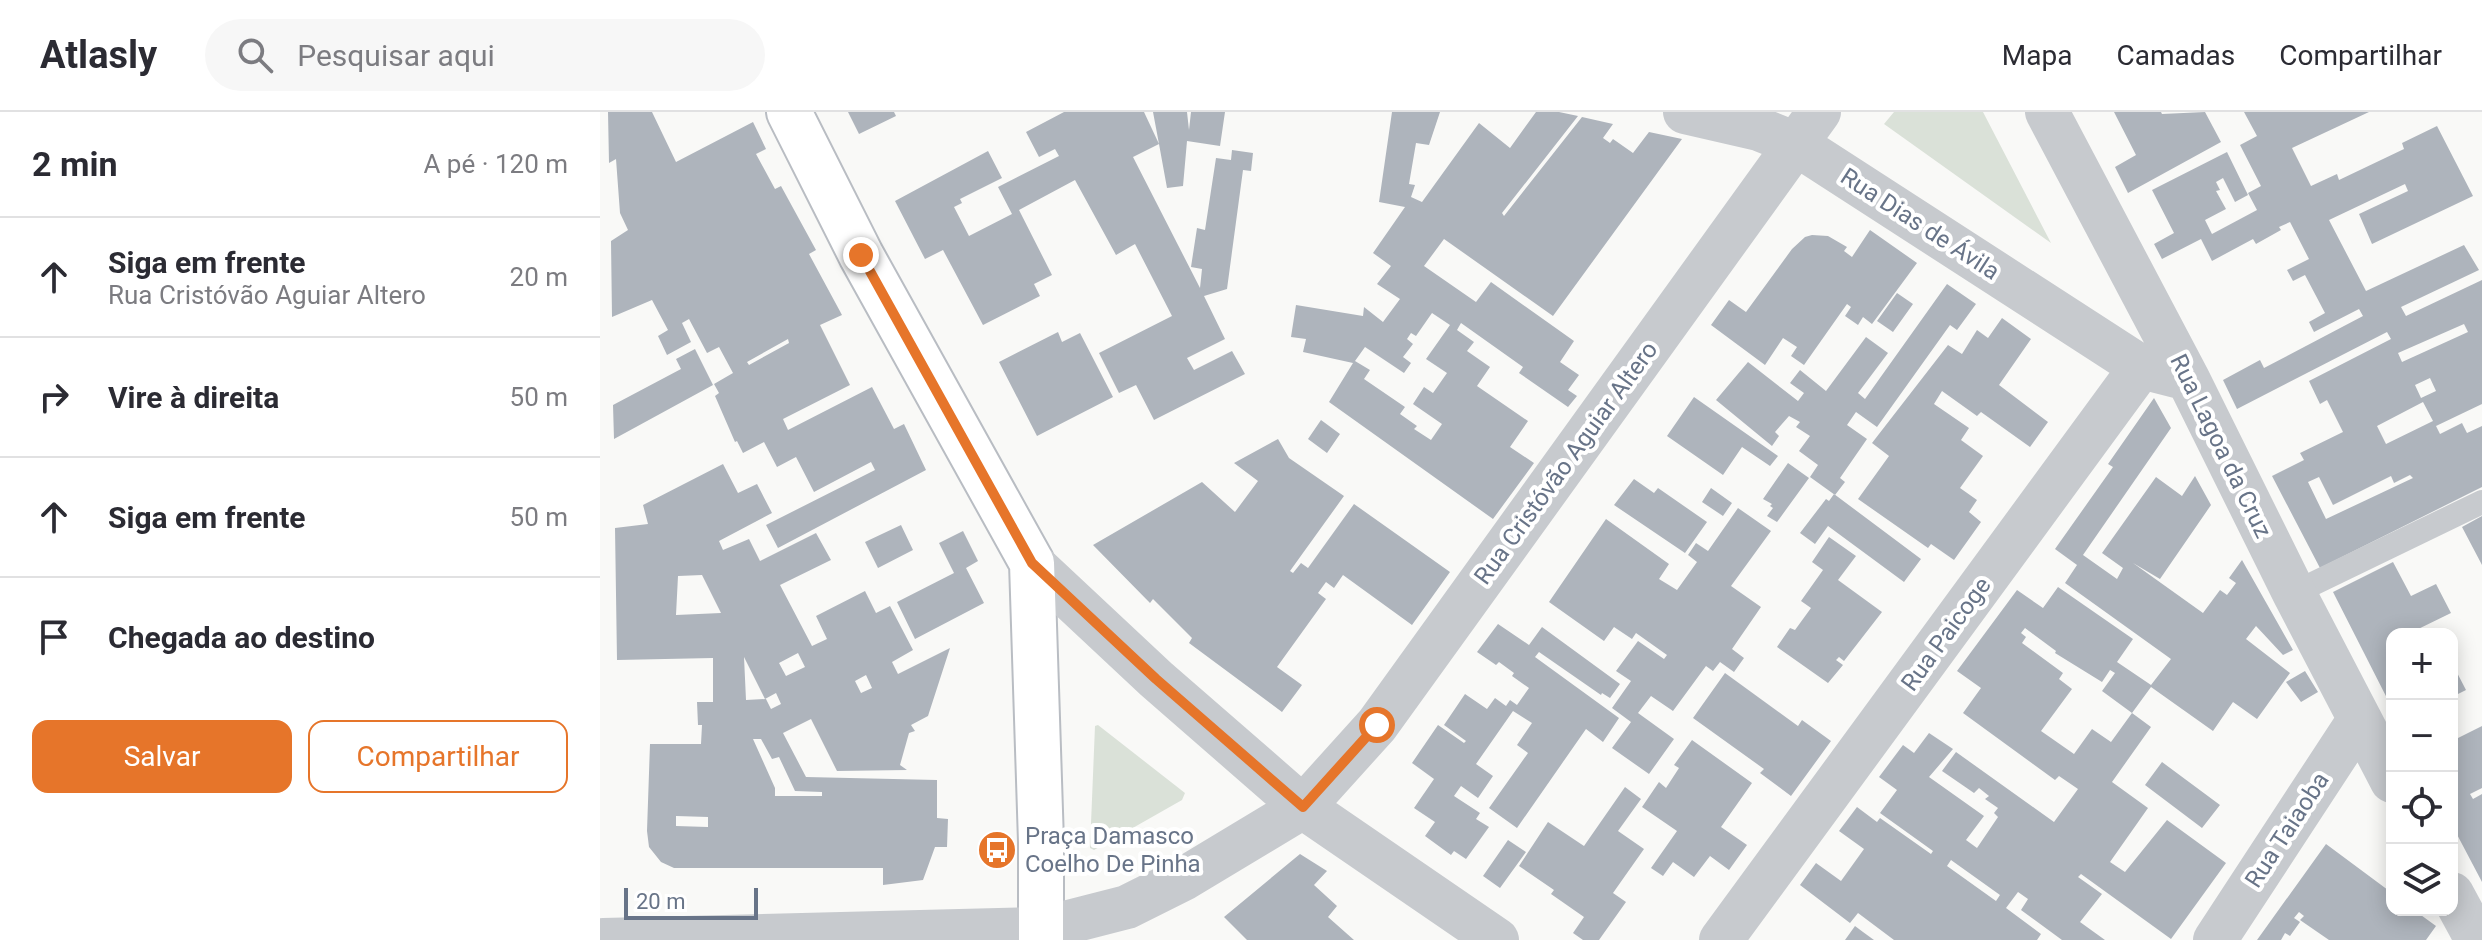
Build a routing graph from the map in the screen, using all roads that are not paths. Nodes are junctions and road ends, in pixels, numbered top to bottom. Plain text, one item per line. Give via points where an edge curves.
1 (789, 112) edge
2 (1685, 112) edge
3 (2047, 112) edge
4 (1808, 128) edge
5 (2141, 367) junction
6 (2188, 379) junction
7 (2482, 502) edge
8 (1032, 563) junction
9 (2294, 593) junction
10 (2359, 720) junction
11 (2387, 772) edge
12 (1303, 807) junction
13 (2458, 905) edge
14 (1041, 934) edge
15 (603, 940) edge
16 (1497, 940) edge
17 (1721, 940) edge
18 (2215, 940) edge
19 (2477, 940) edge

1 - 8 street via 861,255
2 - 4 street, Rua Dias de Ávila via 1747,126
3 - 6 street, Rua Lagoa da Cruz
4 - 5 street, Rua Dias de Ávila
4 - 12 street, Rua Cristóvão Aguiar Altero via 1377,725
5 - 6 street
5 - 17 street, Rua Paicoge
6 - 9 street, Rua Lagoa da Cruz
7 - 9 lane
8 - 12 street
8 - 14 street
9 - 10 street, Rua Lagoa da Cruz
10 - 11 street, Rua Lagoa da Cruz
10 - 18 street, Rua Taiaoba
12 - 14 street, Rua Cristóvão Aguiar Altero via 1127,907
12 - 16 street
13 - 19 street
14 - 15 street, Rua Cristóvão Aguiar Altero

